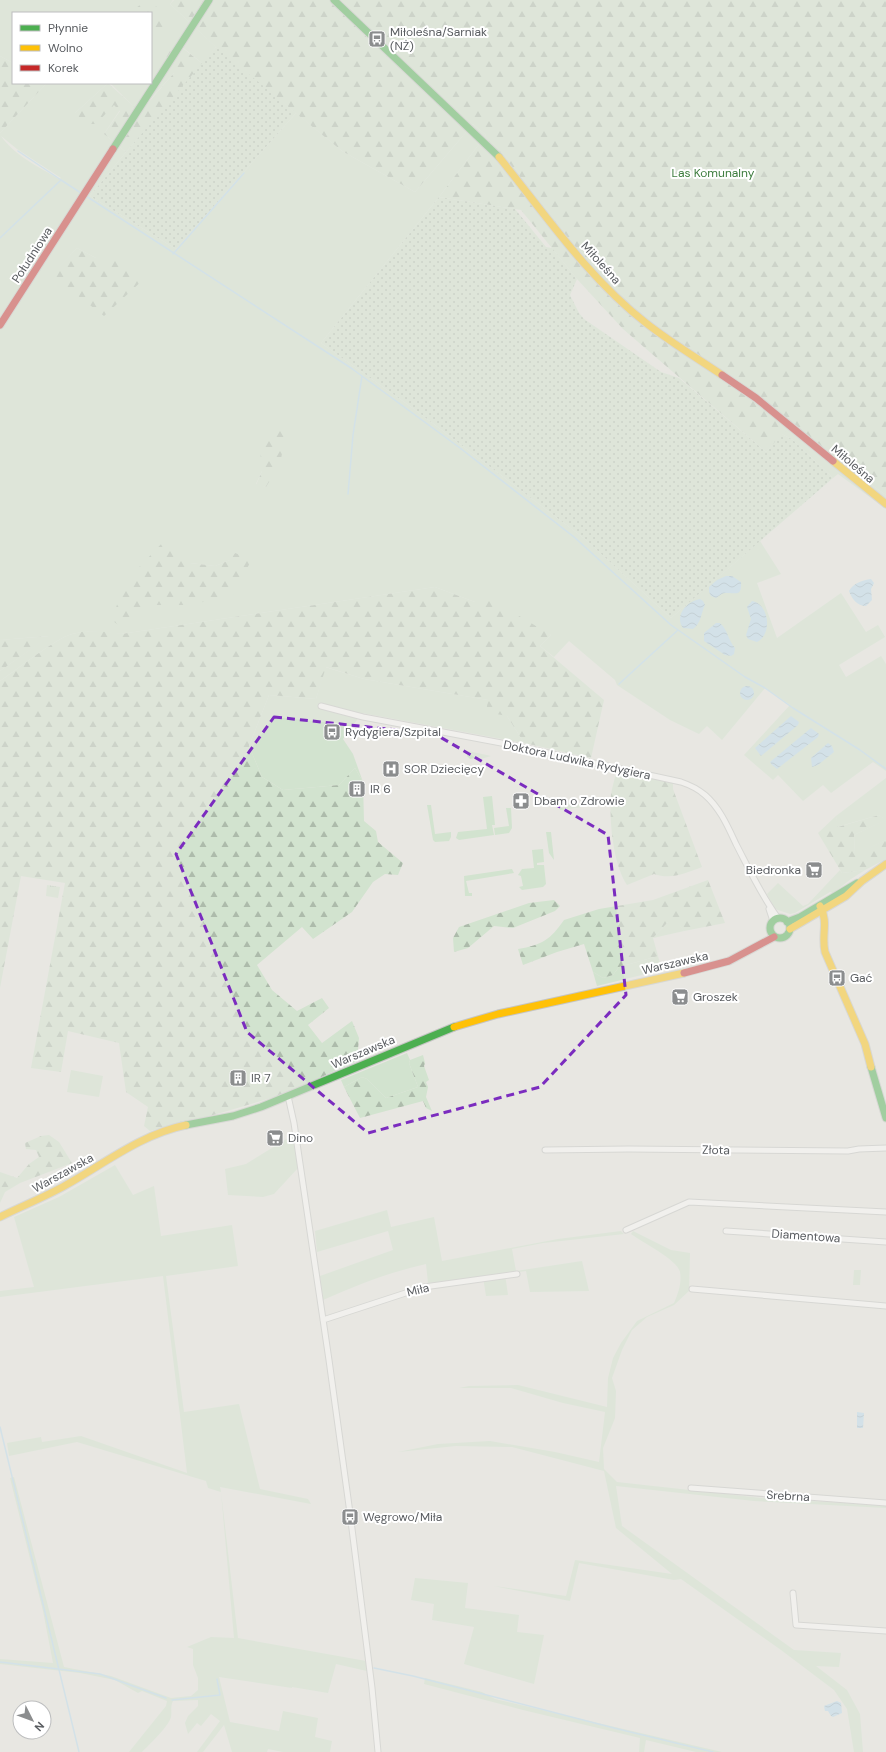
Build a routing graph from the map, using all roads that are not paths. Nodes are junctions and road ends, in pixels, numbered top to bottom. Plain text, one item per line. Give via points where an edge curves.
1 (209, 0) edge
2 (334, 0) edge
3 (0, 325) edge
4 (886, 504) edge
5 (320, 706) dead end
6 (886, 864) edge
7 (822, 908) junction
8 (775, 920) junction
9 (787, 922) junction
10 (790, 929) junction
11 (772, 934) junction
12 (288, 1096) junction
13 (886, 1118) edge
14 (886, 1148) edge
15 (545, 1150) dead end
16 (886, 1212) edge
17 (0, 1216) edge
18 (626, 1230) dead end
19 (726, 1230) dead end
20 (886, 1242) edge
21 (517, 1274) dead end
22 (692, 1289) dead end
23 (886, 1306) edge
24 (323, 1320) junction
25 (691, 1488) dead end
26 (886, 1503) edge
27 (793, 1593) dead end
28 (886, 1630) edge
29 (378, 1752) edge

1 - 3 street, Południowa
2 - 4 street, Miłoleśna via 494,151 587,267 625,304 646,323 756,398
5 - 8 street, Doktora Ludwika Rydygiera via 363,717 512,745 691,786 705,795 721,814
6 - 7 street via 846,896
7 - 9 street
7 - 10 street
7 - 13 street via 827,921 824,942 826,954 865,1044
8 - 9 street via 783,919
8 - 11 street via 770,927
9 - 10 street
10 - 11 street via 788,935 783,938
11 - 12 street, Warszawska via 729,961 465,1023
12 - 17 street, Warszawska via 247,1112 183,1126 149,1137 64,1186
12 - 24 street via 296,1131
14 - 15 street, Złota via 848,1151
16 - 18 street via 689,1202
19 - 20 street, Diamentowa
21 - 24 street, Miła via 424,1287
22 - 23 street
24 - 29 street via 372,1688
25 - 26 street, Srebrna
27 - 28 street via 796,1625

